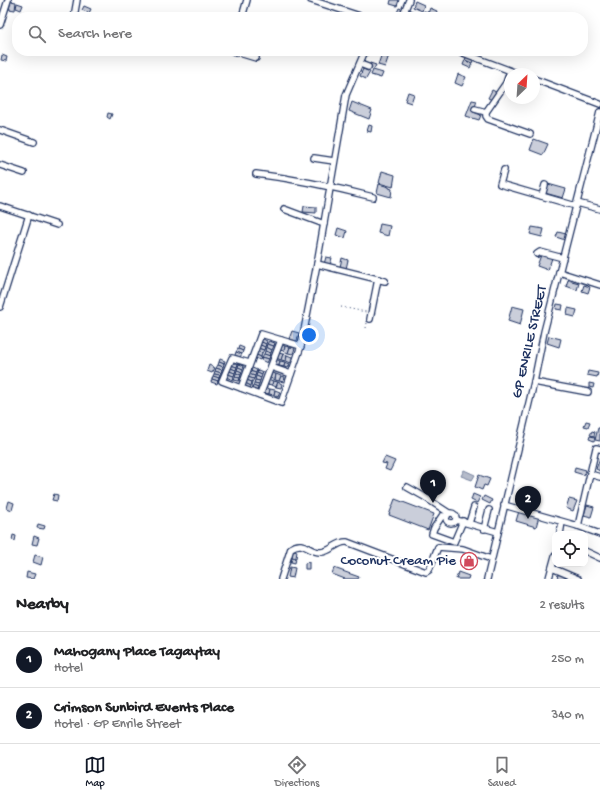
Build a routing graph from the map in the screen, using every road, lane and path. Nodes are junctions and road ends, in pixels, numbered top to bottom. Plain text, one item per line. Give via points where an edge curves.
1 (8, 0) edge
2 (77, 0) edge
3 (247, 0) edge
4 (311, 0) edge
5 (409, 0) edge
6 (75, 12) edge
7 (243, 12) edge
8 (348, 12) edge
9 (405, 12) edge
10 (0, 24) edge
11 (249, 56) edge
12 (363, 56) edge
13 (471, 56) edge
14 (256, 58) dead end
15 (360, 64) junction
16 (368, 67) dead end
17 (504, 69) edge
18 (540, 82) edge
19 (504, 86) edge
20 (600, 104) edge
21 (475, 109) dead end
22 (486, 112) junction
23 (600, 112) edge
24 (0, 130) edge
25 (530, 134) dead end
26 (34, 142) dead end
27 (314, 158) dead end
28 (334, 161) junction
29 (0, 165) edge
30 (504, 170) dead end
31 (24, 173) dead end
32 (256, 174) dead end
33 (545, 185) dead end
34 (331, 186) junction
35 (542, 196) junction
36 (373, 197) dead end
37 (577, 204) junction
38 (0, 206) edge
39 (284, 209) dead end
40 (600, 209) edge
41 (29, 215) junction
42 (324, 224) junction
43 (57, 225) dead end
44 (537, 254) dead end
45 (563, 258) junction
46 (317, 264) junction
47 (559, 272) junction
48 (378, 279) junction
49 (385, 281) dead end
50 (600, 285) edge
51 (0, 307) edge
52 (341, 307) dead end
53 (370, 316) joint
54 (281, 340) junction
55 (301, 346) junction
56 (249, 363) junction
57 (271, 367) junction
58 (291, 374) junction
59 (534, 382) junction
60 (241, 388) junction
61 (588, 392) dead end
62 (260, 395) junction
63 (600, 449) edge
64 (590, 474) junction
65 (600, 477) edge
66 (407, 487) dead end
67 (504, 505) junction
68 (474, 506) dead end
69 (489, 510) dead end
70 (448, 514) junction
71 (463, 521) junction
72 (562, 522) junction
73 (469, 523) junction
74 (578, 526) junction
75 (484, 529) junction
76 (560, 531) edge
77 (498, 532) junction
78 (600, 534) edge
79 (588, 552) edge
80 (600, 558) edge
81 (491, 559) junction
82 (552, 568) joint
83 (549, 578) edge
84 (281, 579) edge
85 (487, 579) edge
86 (578, 579) edge

1 - 10 street
2 - 6 street
3 - 7 street
4 - 8 street
5 - 9 street
11 - 14 street
12 - 15 street
13 - 17 street
15 - 16 street
15 - 28 street via 346,95
18 - 20 street
19 - 22 street
21 - 22 street
22 - 25 street via 488,119
23 - 37 street, GP ENRILE STREET
24 - 26 street
27 - 28 street
28 - 34 street
29 - 31 street
30 - 35 street via 500,184
32 - 34 street
33 - 35 street
34 - 36 street
34 - 42 street
35 - 37 street
37 - 40 street
37 - 45 street, GP ENRILE STREET
38 - 41 street
39 - 42 street
41 - 43 street
41 - 51 street
42 - 46 street
44 - 45 street via 540,252
45 - 47 street, GP ENRILE STREET
46 - 48 street
46 - 55 street
47 - 50 street
47 - 59 street, GP ENRILE STREET
48 - 49 street
48 - 53 street
52 - 53 path
54 - 55 street
54 - 56 street via 261,334
54 - 57 street
55 - 58 street
56 - 60 street
56 - 60 street via 232,358 222,381
57 - 58 street
57 - 62 street
58 - 62 street via 281,403
59 - 61 street
59 - 67 street, GP ENRILE STREET
60 - 62 street
63 - 64 street via 596,448
64 - 65 street
64 - 74 street
66 - 70 street
67 - 72 street
67 - 77 street, GP ENRILE STREET
68 - 73 street
69 - 75 street
70 - 71 street via 455,514 456,520
70 - 71 street via 442,516 432,534 454,542
71 - 73 street
72 - 74 street
72 - 76 street
73 - 75 street
74 - 78 street
75 - 77 street
77 - 81 street, GP ENRILE STREET
79 - 80 street
81 - 84 street via 463,549 438,547 426,572 347,542 319,553 296,545 291,548
81 - 85 street, GP ENRILE STREET
82 - 83 street
82 - 86 street

